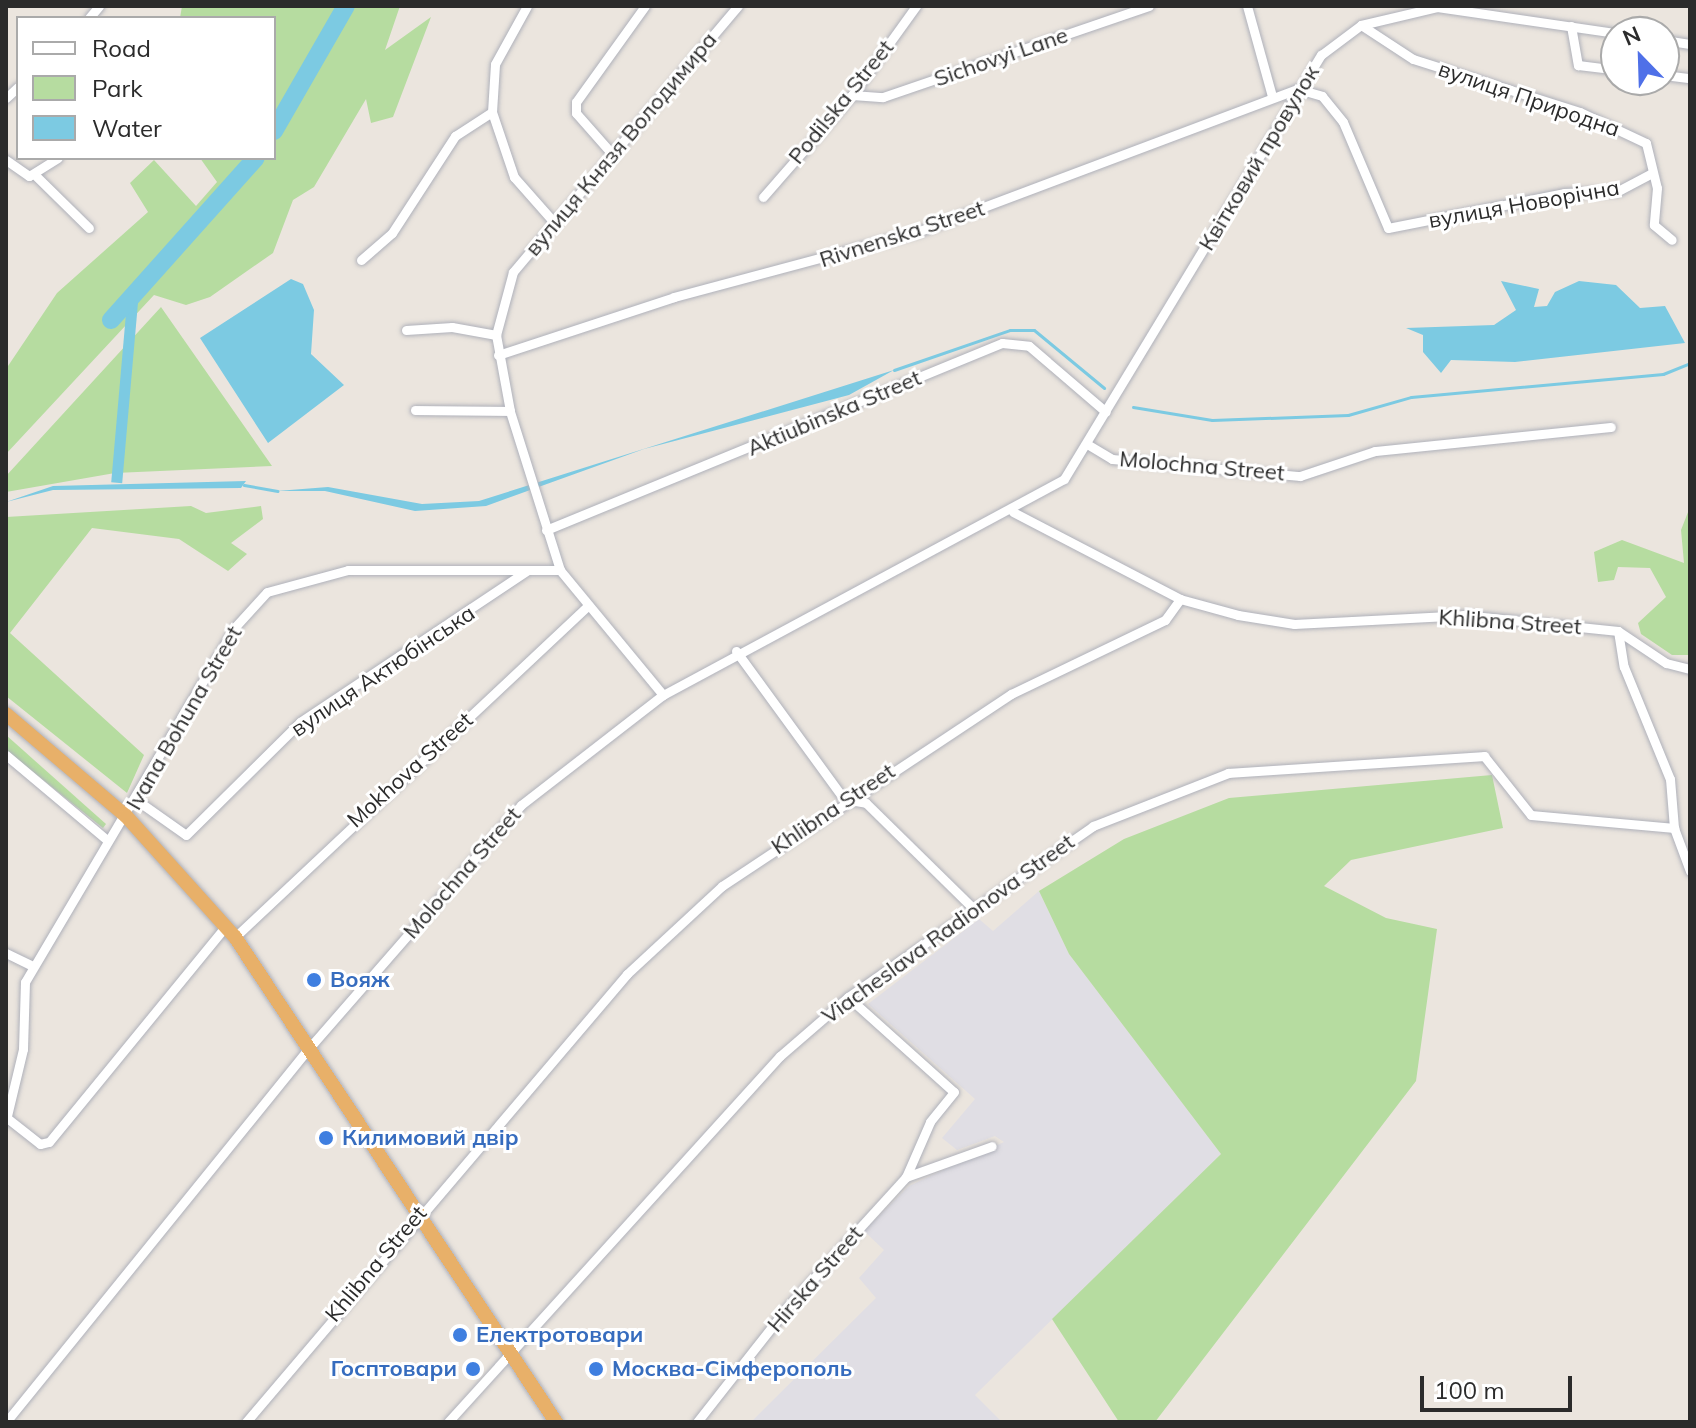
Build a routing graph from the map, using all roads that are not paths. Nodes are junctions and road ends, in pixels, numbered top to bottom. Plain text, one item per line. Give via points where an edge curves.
1 (527, 6) edge
2 (645, 6) edge
3 (738, 6) edge
4 (916, 6) edge
5 (1149, 6) edge
6 (1247, 6) edge
7 (1361, 25) junction
8 (1571, 26) junction
9 (1600, 31) edge
10 (1600, 68) edge
11 (1298, 89) junction
12 (852, 95) junction
13 (1272, 96) junction
14 (492, 112) junction
15 (613, 155) junction
16 (6, 160) edge
17 (55, 160) edge
18 (1652, 173) junction
19 (34, 174) junction
20 (763, 197) dead end
21 (552, 220) junction
22 (89, 228) dead end
23 (1672, 240) dead end
24 (361, 260) dead end
25 (406, 330) dead end
26 (496, 335) junction
27 (498, 355) junction
28 (415, 410) dead end
29 (510, 411) junction
30 (1106, 412) junction
31 (1611, 427) dead end
32 (1087, 444) junction
33 (1013, 512) junction
34 (546, 530) junction
35 (528, 570) junction
36 (560, 570) junction
37 (1180, 599) junction
38 (588, 606) junction
39 (1618, 631) junction
40 (736, 651) junction
41 (1690, 669) edge
42 (663, 695) junction
43 (9, 718) edge
44 (6, 755) edge
45 (135, 799) junction
46 (844, 799) junction
47 (126, 816) junction
48 (1674, 828) junction
49 (108, 841) junction
50 (1690, 871) edge
51 (974, 909) junction
52 (230, 931) junction
53 (6, 953) edge
54 (33, 966) junction
55 (848, 997) junction
56 (310, 1047) junction
57 (6, 1119) edge
58 (992, 1146) dead end
59 (906, 1177) junction
60 (419, 1213) junction
61 (513, 1351) junction
62 (6, 1422) edge
63 (246, 1422) edge
64 (448, 1422) edge
65 (556, 1422) edge
66 (697, 1422) edge

1 - 14 street via 495,64
2 - 15 street via 576,102 576,113
3 - 15 street, вулиця Князя Володимира
4 - 12 street, Podilska Street
5 - 12 street, Sichovyi Lane via 883,97
6 - 13 street
7 - 8 street, Квітковий провулок via 1437,7
7 - 11 street, Квітковий провулок via 1321,55
7 - 18 street, вулиця Природна via 1413,59 1636,137 1652,155
8 - 9 street, Квітковий провулок
8 - 10 street via 1578,65
11 - 13 street, Rivnenska Street
11 - 18 street, вулиця Новорічна via 1322,96 1343,122 1394,229 1564,193 1618,191
11 - 30 street, Квітковий провулок
12 - 20 street, Podilska Street
13 - 27 street, Rivnenska Street via 917,232 674,297
14 - 21 street via 514,177
14 - 24 street via 455,136 392,233
15 - 21 street, вулиця Князя Володимира
16 - 19 street
17 - 19 street
18 - 23 street, вулиця Природна via 1654,225
19 - 22 street
21 - 26 street, вулиця Князя Володимира via 513,272
25 - 26 street via 452,327
26 - 27 street, вулиця Князя Володимира
27 - 29 street, вулиця Князя Володимира
28 - 29 street
29 - 34 street, вулиця Князя Володимира
30 - 32 street, Квітковий провулок
30 - 34 street, Aktiubinska Street via 1029,346 1002,343
31 - 32 street, Molochna Street via 1375,451 1300,476 1112,459
32 - 33 street, Molochna Street via 1064,479
33 - 37 street
33 - 40 street, Molochna Street
34 - 36 street
35 - 36 street, Ivana Bohuna Street
35 - 45 street, вулиця Актюбінська via 300,722 186,835
35 - 45 street, Ivana Bohuna Street via 348,570 267,592 235,627
36 - 38 street
37 - 39 street, Khlibna Street via 1294,624 1463,615
37 - 46 street, Khlibna Street via 1165,620 1011,694
38 - 42 street
38 - 52 street, Mokhova Street
39 - 41 street, Khlibna Street via 1666,663
39 - 48 street via 1624,667 1670,779
40 - 42 street, Molochna Street
40 - 46 street
42 - 56 street, Molochna Street via 498,827
43 - 47 highway
44 - 49 street
45 - 47 street, Ivana Bohuna Street
46 - 51 street via 866,803
46 - 60 street, Khlibna Street via 722,886 627,974
47 - 49 street, Ivana Bohuna Street
47 - 52 highway
48 - 50 street
48 - 51 street, Viacheslava Radionova Street via 1531,815 1484,756 1290,764 1228,773 1093,826
49 - 54 street, Ivana Bohuna Street
51 - 55 street, Viacheslava Radionova Street
52 - 56 highway
52 - 57 street, Mokhova Street via 49,1142 40,1144
53 - 54 street
54 - 57 street, Ivana Bohuna Street via 23,992 23,1049
55 - 59 street, Hirska Street via 954,1092 930,1122
55 - 61 street, Viacheslava Radionova Street via 780,1056
56 - 60 highway
56 - 62 street, Molochna Street
58 - 59 street, Hirska Street
59 - 66 street, Hirska Street via 785,1310
60 - 61 highway
60 - 63 street, Khlibna Street
61 - 64 street, Viacheslava Radionova Street
61 - 65 highway

